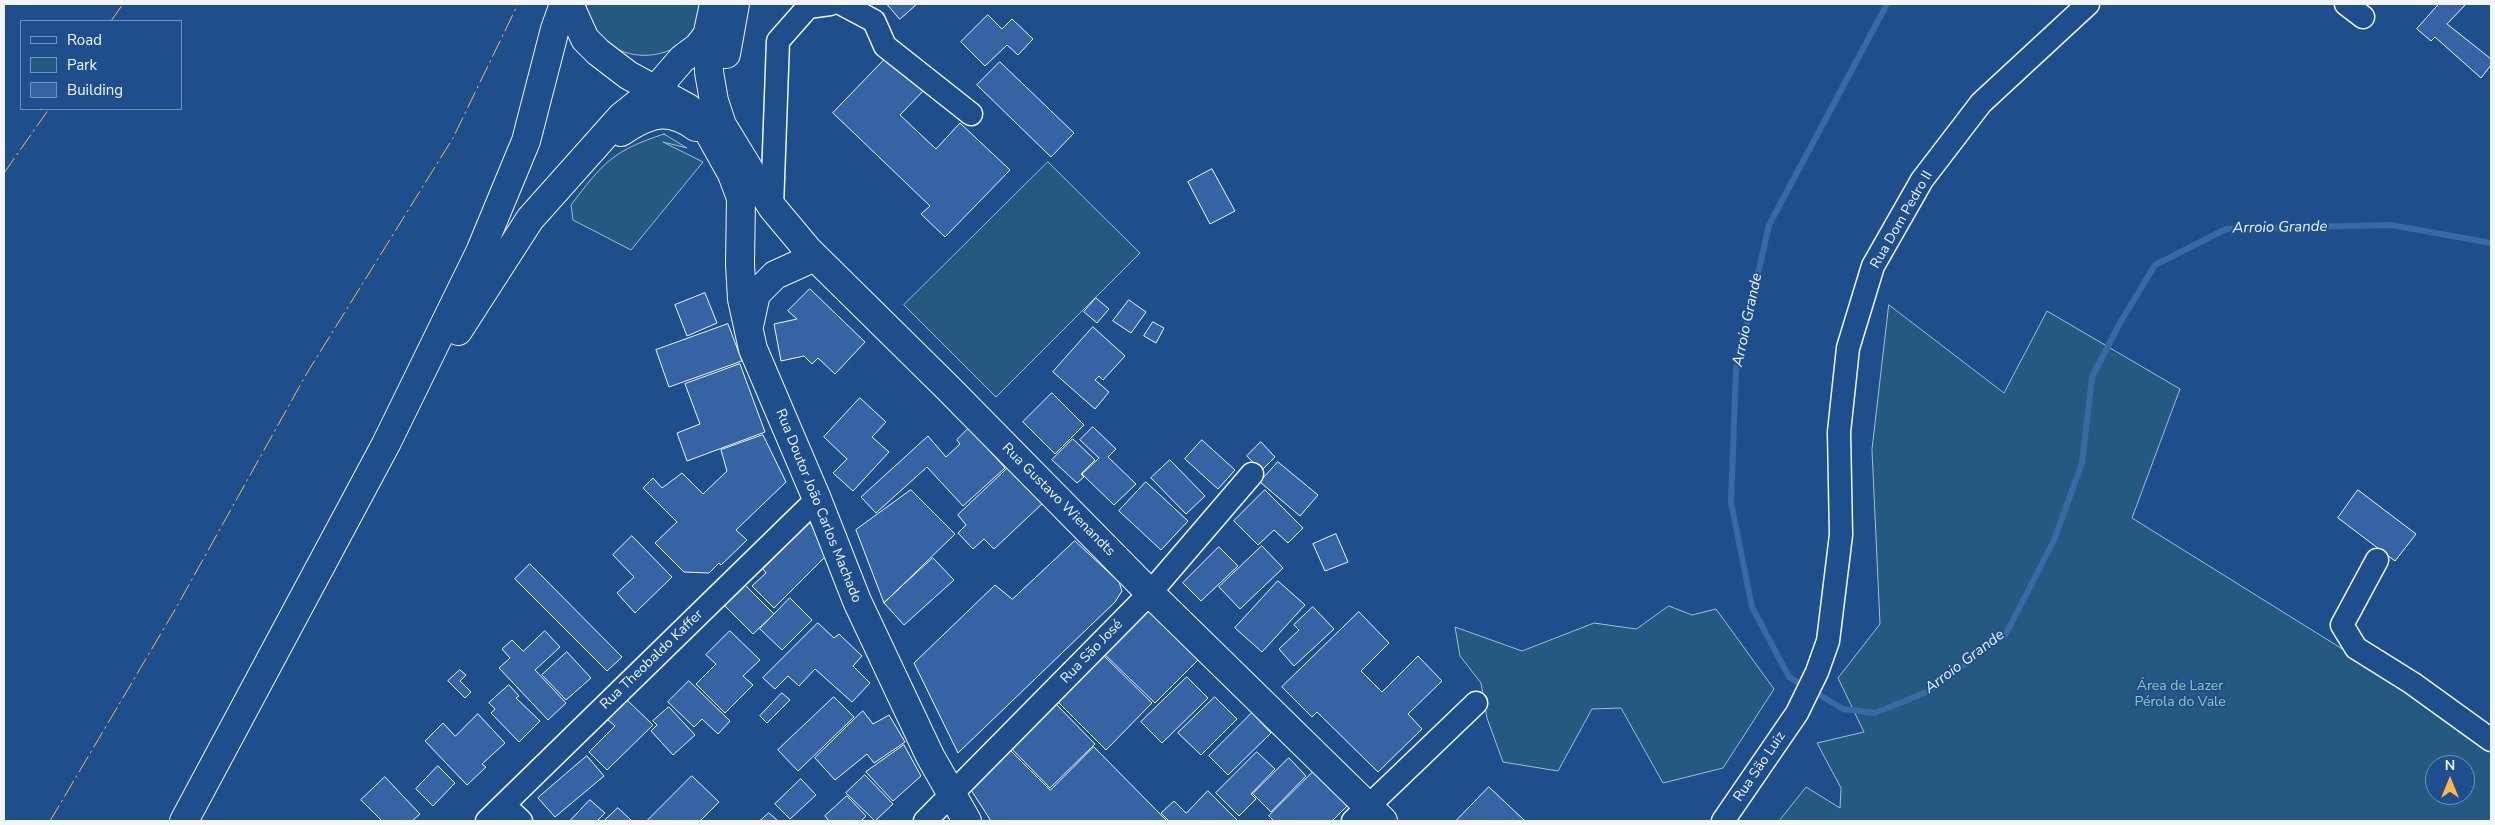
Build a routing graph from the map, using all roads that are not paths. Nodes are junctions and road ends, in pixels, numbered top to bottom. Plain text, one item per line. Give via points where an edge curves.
1 (564, 4) edge
2 (570, 4) edge
3 (714, 4) edge
4 (726, 4) edge
5 (735, 4) edge
6 (830, 4) edge
7 (842, 4) edge
8 (2088, 4) edge
9 (708, 32) junction
10 (598, 52) junction
11 (682, 59) junction
12 (656, 89) junction
13 (971, 114) dead end
14 (719, 149) junction
15 (583, 158) junction
16 (740, 170) junction
17 (772, 207) junction
18 (815, 257) junction
19 (748, 329) junction
20 (386, 444) junction
21 (1252, 474) dead end
22 (817, 499) junction
23 (2378, 560) dead end
24 (1150, 593) junction
25 (1476, 703) dead end
26 (1796, 713) joint
27 (2491, 740) edge
28 (951, 796) junction
29 (504, 804) junction
30 (1368, 817) edge
31 (184, 821) edge
32 (487, 821) edge
33 (521, 821) edge
34 (925, 821) edge
35 (967, 821) edge
36 (1722, 821) edge

1 - 20 main road via 554,29 522,149 480,252
2 - 10 main road via 585,39
3 - 9 main road
4 - 9 main road via 722,16
5 - 16 main road via 723,77 724,100
6 - 17 street via 808,7 778,41
7 - 13 street via 874,21 885,46
8 - 26 street, Rua Dom Pedro II via 1981,103 1922,180 1873,266 1848,348 1839,432 1841,535 1828,641
9 - 11 main road via 698,47
9 - 16 main road via 714,101
10 - 11 main road via 642,64
10 - 12 main road via 628,75
11 - 12 main road
12 - 14 main road via 688,108 703,122
12 - 15 main road via 621,117
14 - 15 main road via 702,131 676,115 656,114 630,126
14 - 16 main road
15 - 20 main road via 530,219
16 - 17 main road, Rua Gustavo Wienandts
16 - 19 main road, Rua Doutor João Carlos Machado via 740,264
17 - 18 main road, Rua Gustavo Wienandts
18 - 19 main road via 775,275 756,294
18 - 24 main road, Rua Gustavo Wienandts
19 - 22 main road, Rua Doutor João Carlos Machado via 753,349
20 - 31 main road
21 - 24 street, Rua São José
22 - 28 main road, Rua Doutor João Carlos Machado via 857,601
22 - 29 street, Rua Theobaldo Kaffer
23 - 27 street via 2342,625 2356,648 2412,683
24 - 28 street, Rua São José
24 - 30 main road, Rua Gustavo Wienandts
25 - 30 street
26 - 36 street, Rua São Luiz
28 - 34 street, Rua São José
28 - 35 main road, Rua Doutor João Carlos Machado
29 - 32 street, Rua Theobaldo Kaffer
29 - 33 street

